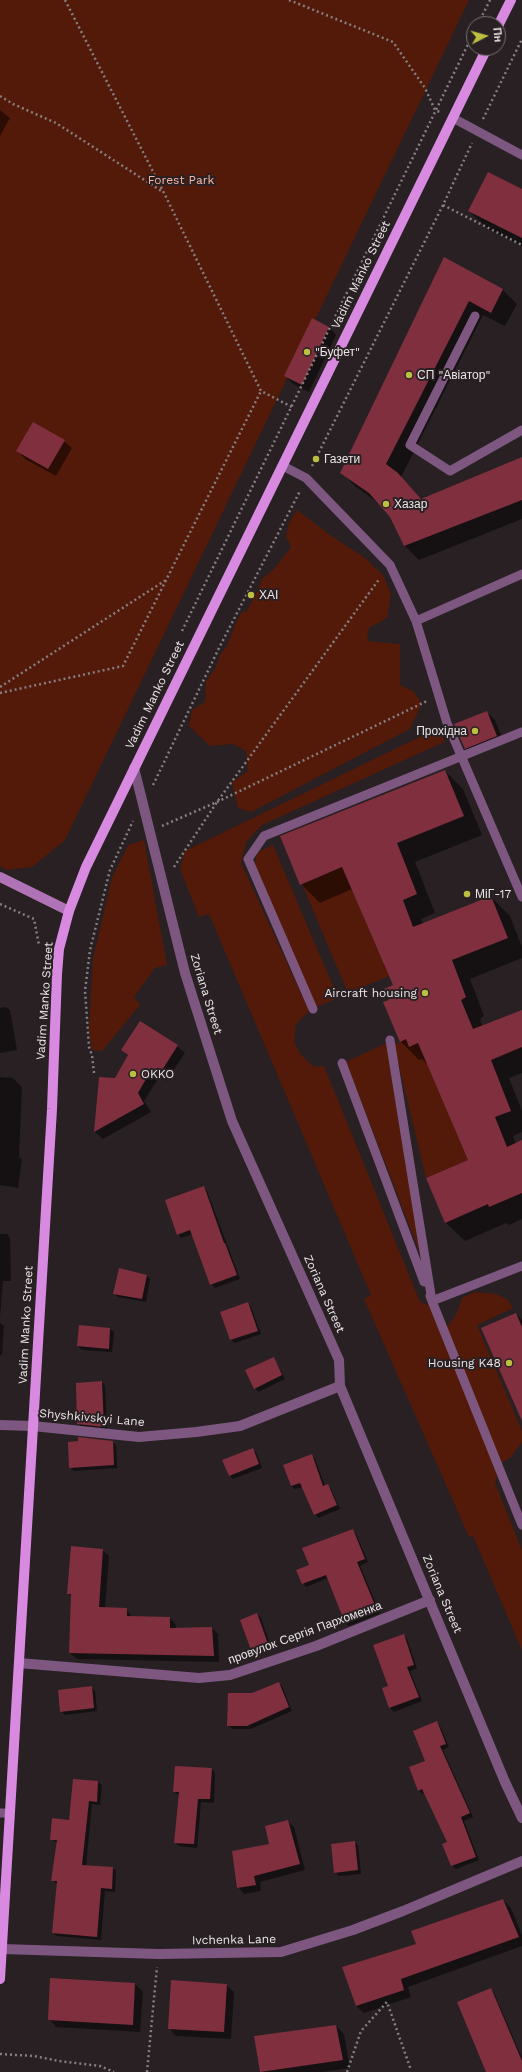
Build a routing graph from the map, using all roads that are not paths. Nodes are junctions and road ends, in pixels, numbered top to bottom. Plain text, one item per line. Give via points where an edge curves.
1 (511, 0) edge
2 (503, 16) edge
3 (483, 56) edge
4 (453, 118) junction
5 (522, 155) edge
6 (475, 316) dead end
7 (522, 430) edge
8 (282, 466) junction
9 (522, 574) edge
10 (416, 621) junction
11 (522, 732) edge
12 (463, 756) junction
13 (134, 768) junction
14 (0, 877) edge
15 (522, 897) edge
16 (69, 911) junction
17 (313, 1009) dead end
18 (390, 1040) dead end
19 (342, 1064) dead end
20 (522, 1266) edge
21 (432, 1301) junction
22 (340, 1386) junction
23 (0, 1425) edge
24 (33, 1426) junction
25 (522, 1525) edge
26 (430, 1600) junction
27 (19, 1663) junction
28 (5, 1813) edge
29 (522, 1818) edge
30 (522, 1861) edge
31 (2, 1949) junction
32 (0, 1980) edge

1 - 2 main road
3 - 4 main road, Vadim Manko Street
4 - 5 lane
4 - 8 main road, Vadim Manko Street
6 - 7 lane via 410,445 450,471
8 - 10 lane via 306,478 390,565
8 - 13 main road, Vadim Manko Street
9 - 10 lane
10 - 12 lane via 447,723
11 - 12 lane
12 - 15 lane
12 - 17 lane via 264,836 248,859
13 - 16 main road, Vadim Manko Street via 86,867
13 - 22 street, Zoriana Street via 185,973 232,1121 340,1360
14 - 16 street
16 - 24 main road, Vadim Manko Street via 59,949 57,974 52,1109
18 - 21 lane
19 - 21 lane
20 - 21 lane
21 - 25 lane
22 - 24 street, Shyshkivskyi Lane via 240,1426 196,1432 139,1438
22 - 26 street, Zoriana Street
23 - 24 street, Shyshkivskyi Lane
24 - 27 main road, Vadim Manko Street
26 - 27 street, провулок Сергія Пархоменка via 316,1646 230,1675 199,1678
26 - 29 street, Zoriana Street
27 - 28 main road, Vadim Manko Street
28 - 31 main road, Vadim Manko Street
30 - 31 street, Ivchenka Lane via 353,1930 281,1952 158,1954
31 - 32 main road, Vadim Manko Street

